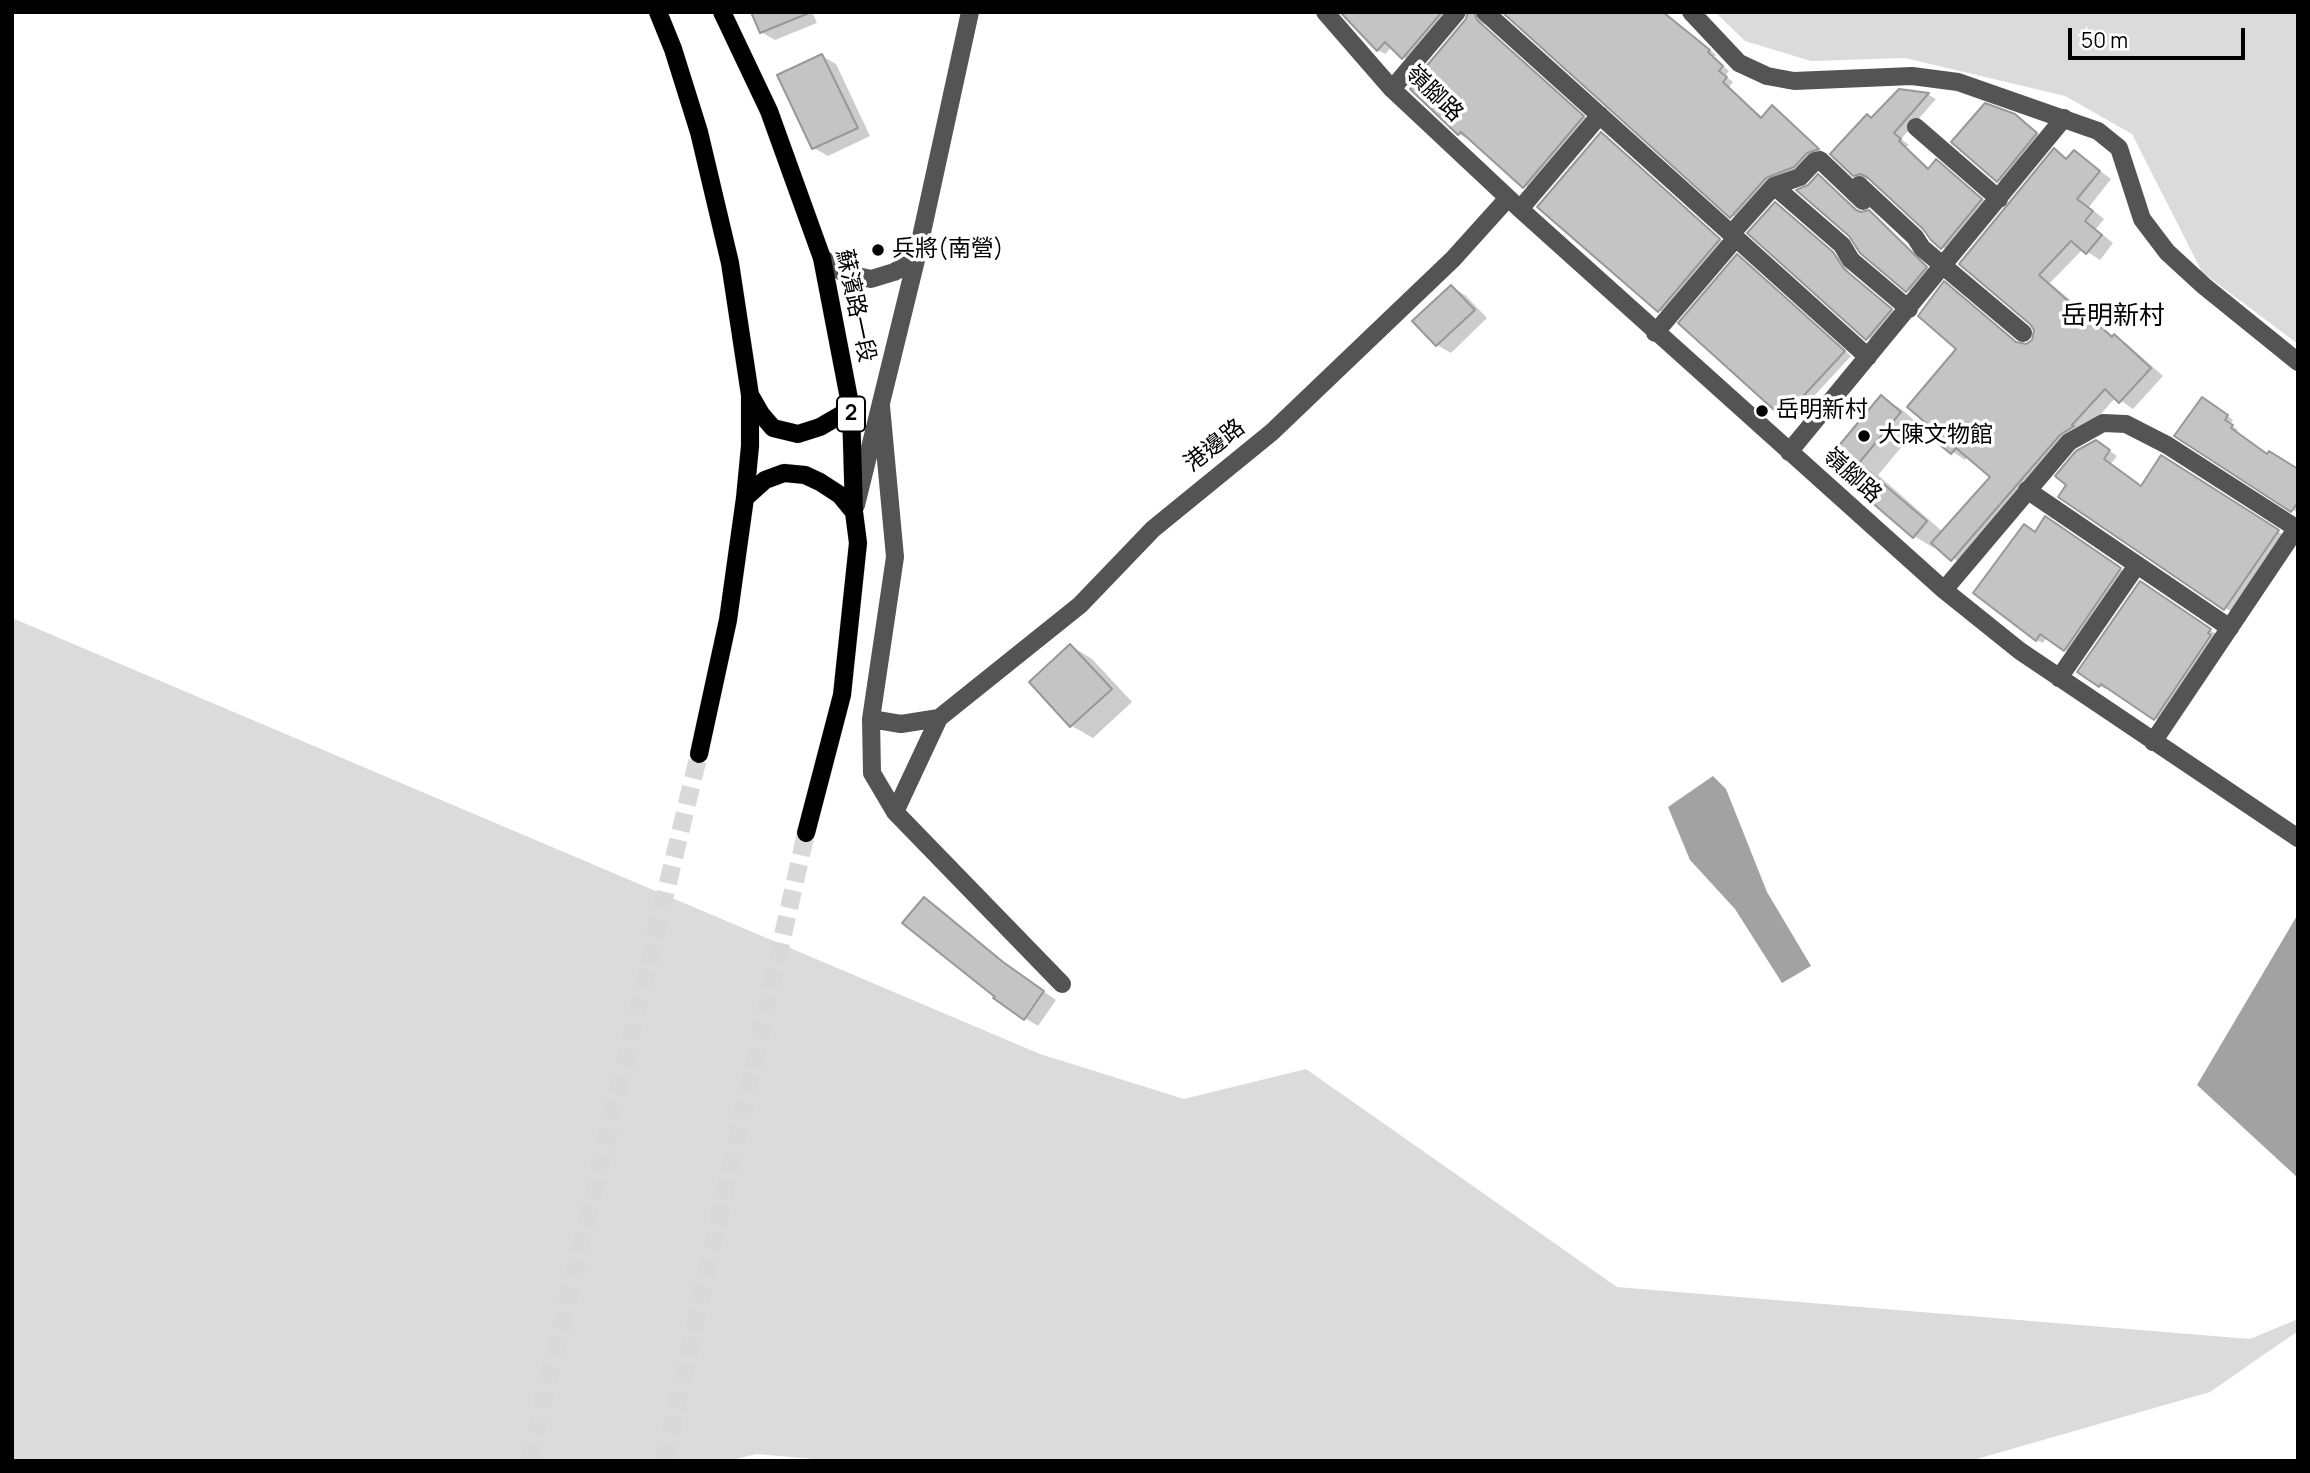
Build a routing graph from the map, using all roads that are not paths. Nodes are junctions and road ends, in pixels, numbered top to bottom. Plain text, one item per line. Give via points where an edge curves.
1 (657, 12) edge
2 (722, 12) edge
3 (970, 12) edge
4 (1325, 12) edge
5 (1457, 12) edge
6 (1485, 12) edge
7 (1691, 12) edge
8 (1392, 89) junction
9 (1600, 116) junction
10 (2064, 118) junction
11 (1916, 127) dead end
12 (1774, 186) junction
13 (1859, 186) dead end
14 (1999, 199) junction
15 (1514, 204) junction
16 (1884, 220) dead end
17 (1733, 236) junction
18 (822, 258) junction
19 (916, 260) junction
20 (1944, 266) junction
21 (1909, 309) junction
22 (1655, 332) junction
23 (2024, 333) dead end
24 (1868, 357) junction
25 (2298, 362) edge
26 (750, 396) junction
27 (881, 406) junction
28 (851, 409) junction
29 (1789, 452) junction
30 (2027, 490) junction
31 (745, 498) junction
32 (854, 512) junction
33 (2297, 527) edge
34 (2137, 565) junction
35 (1944, 590) junction
36 (2230, 628) junction
37 (2059, 678) junction
38 (939, 718) junction
39 (872, 719) junction
40 (2153, 743) junction
41 (699, 754) tunnel mouth
42 (895, 811) junction
43 (806, 833) tunnel mouth
44 (2298, 838) edge
45 (1062, 984) dead end

1 - 26 main road via 699,132 730,263
2 - 18 main road, 蘇濱路一段 / 2 via 769,111
3 - 19 street
4 - 8 street, 嶺腳路
5 - 8 street
6 - 9 street
7 - 10 street via 1739,63 1768,76 1794,81 1934,78 1973,86
8 - 15 street, 嶺腳路
9 - 15 street, 港邊路
9 - 17 street
10 - 14 street
10 - 25 street via 2098,131 2119,148 2142,219 2167,252
11 - 14 street
12 - 16 street via 1800,177 1820,160
12 - 17 street
12 - 21 street
13 - 20 street
14 - 20 street
15 - 22 street, 嶺腳路
15 - 38 street, 港邊路 via 1272,432 1153,529 1080,605
17 - 22 street
17 - 24 street
18 - 19 street via 844,273 871,279
18 - 28 main road, 蘇濱路一段 / 2
19 - 27 street
20 - 21 street
20 - 23 street
21 - 24 street
22 - 29 street, 嶺腳路
24 - 29 street
26 - 28 main road via 773,428 798,434
26 - 31 main road
27 - 32 street
27 - 39 street via 895,557
28 - 32 main road, 蘇濱路一段 / 2
29 - 35 street, 嶺腳路
30 - 33 street via 2069,442 2103,423 2119,422 2167,445
30 - 34 street
30 - 35 street
31 - 32 main road via 765,480 784,473 805,475 840,495
31 - 41 main road via 728,620
32 - 43 main road, 蘇濱路一段 / 2 via 858,543 842,695
33 - 36 street
34 - 36 street
34 - 37 street
35 - 37 street, 嶺腳路
36 - 40 street
37 - 40 street, 嶺腳路
38 - 39 street via 901,724
38 - 42 street
39 - 42 street via 872,773
40 - 44 street, 嶺腳路
42 - 45 street

